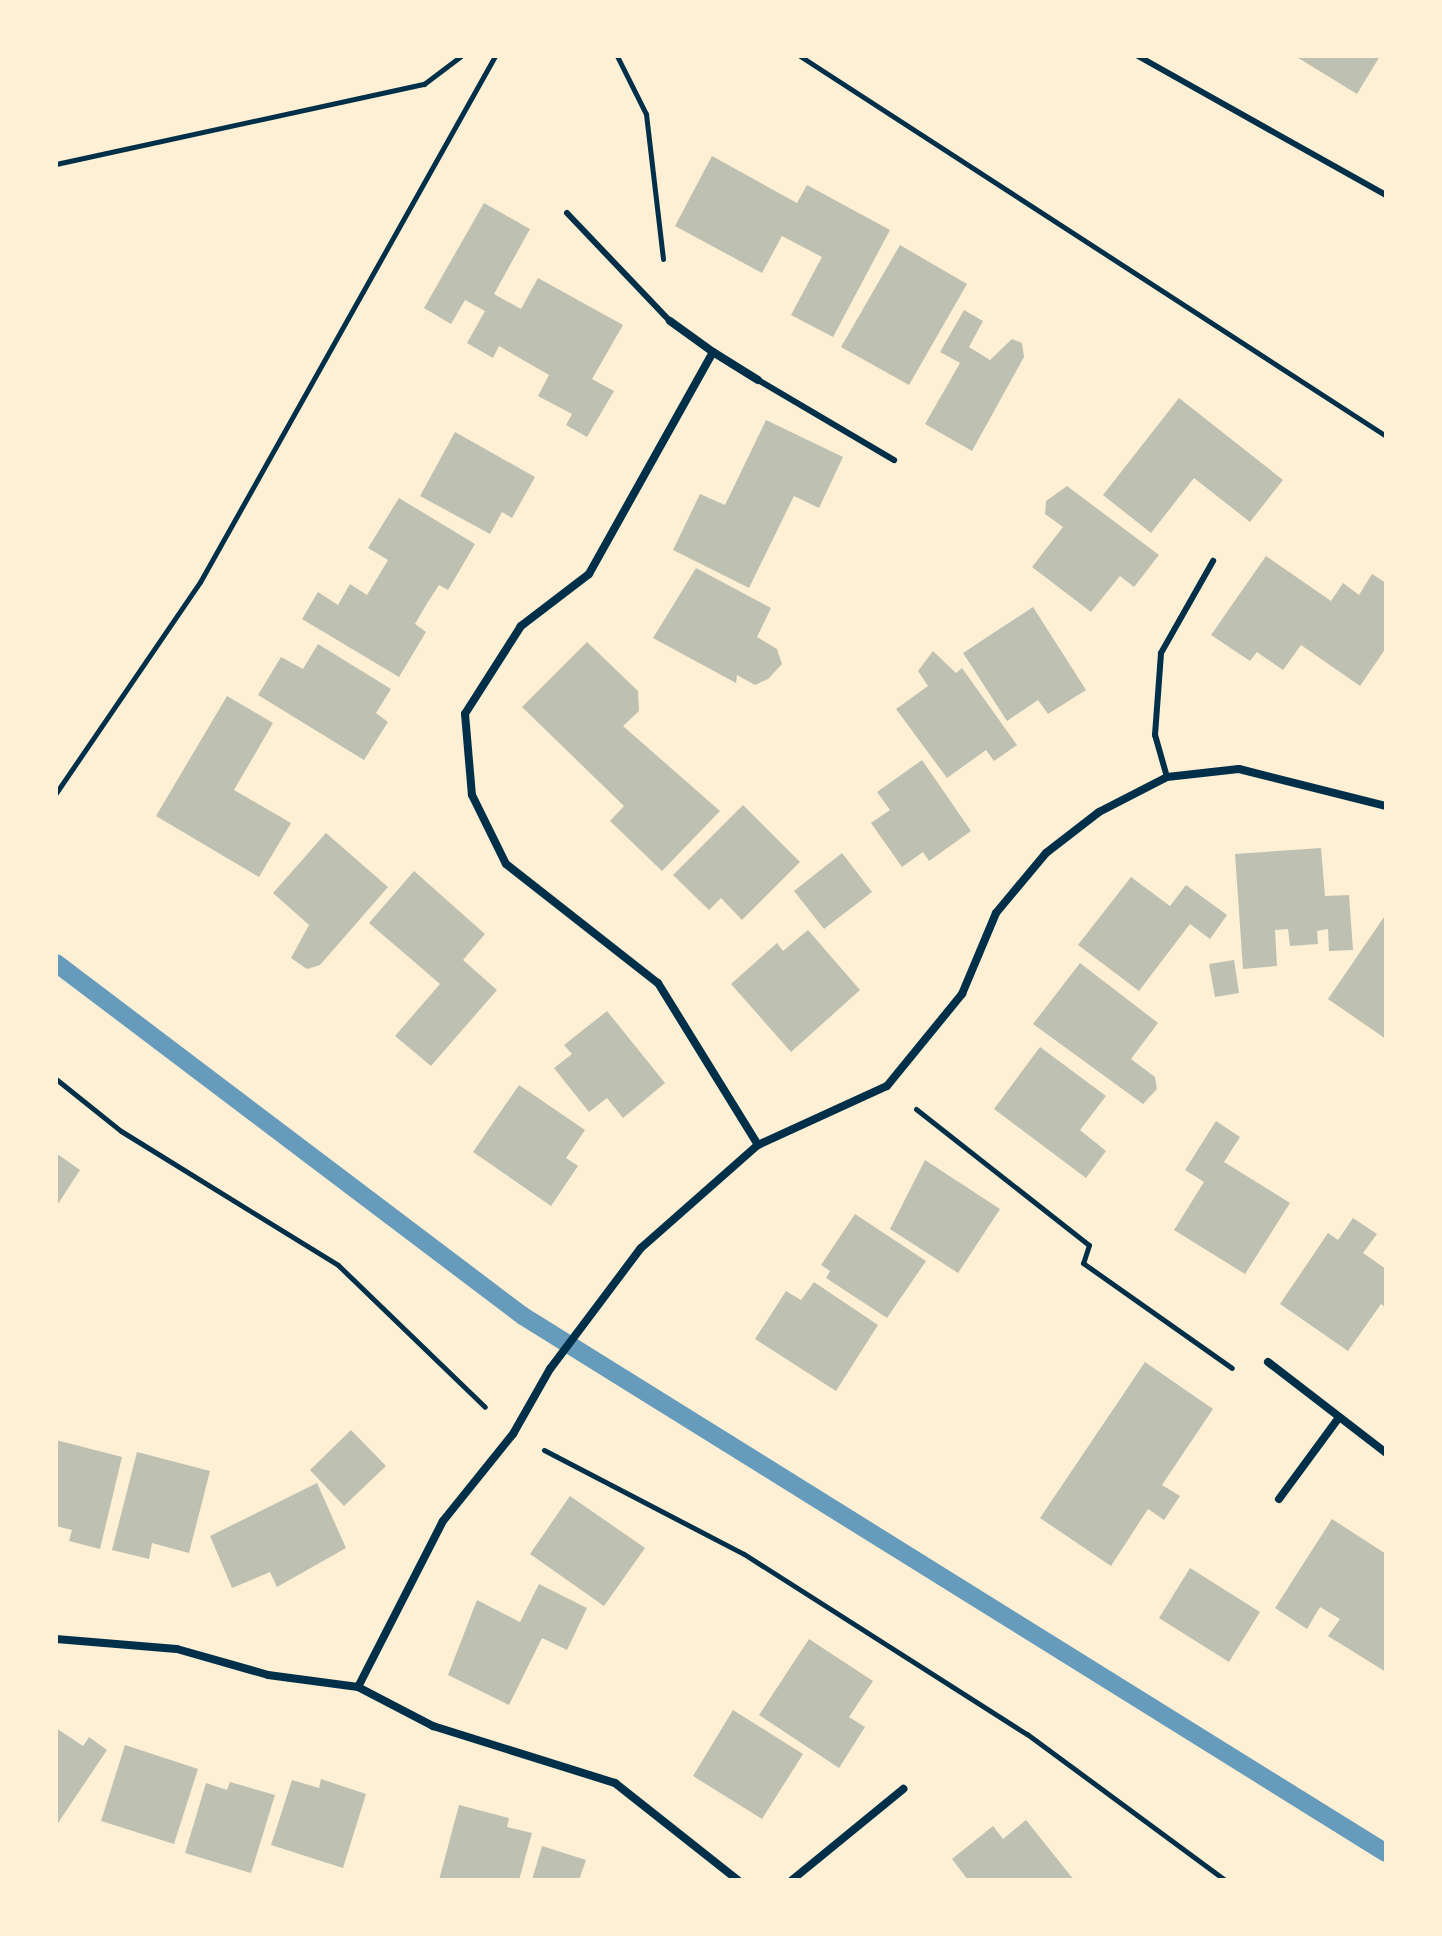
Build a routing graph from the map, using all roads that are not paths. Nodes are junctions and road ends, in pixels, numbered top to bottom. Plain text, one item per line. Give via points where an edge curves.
1 (1138, 56) edge
2 (1386, 196) edge
3 (567, 213) dead end
4 (670, 321) joint
5 (713, 352) junction
6 (758, 380) joint
7 (894, 460) dead end
8 (1213, 561) dead end
9 (1167, 777) junction
10 (1386, 806) edge
11 (758, 1145) junction
12 (1268, 1362) road end
13 (1337, 1420) junction
14 (1386, 1453) edge
15 (1279, 1499) dead end
16 (56, 1639) edge
17 (358, 1687) junction
18 (903, 1789) dead end
19 (738, 1880) edge
20 (792, 1880) edge

1 - 2 lane
3 - 4 lane
4 - 5 street
5 - 6 street
5 - 11 street via 589,574 521,626 465,714 472,795 506,864 658,983
6 - 7 lane
8 - 9 lane via 1161,653 1155,735
9 - 10 street via 1239,769
9 - 11 street via 1099,812 1046,853 996,913 962,994 887,1086
11 - 17 street via 641,1248 550,1369 513,1434 443,1521
12 - 13 street
13 - 14 street
13 - 15 street
16 - 17 street via 177,1649 268,1675
17 - 19 street via 433,1726 615,1783
18 - 20 street

